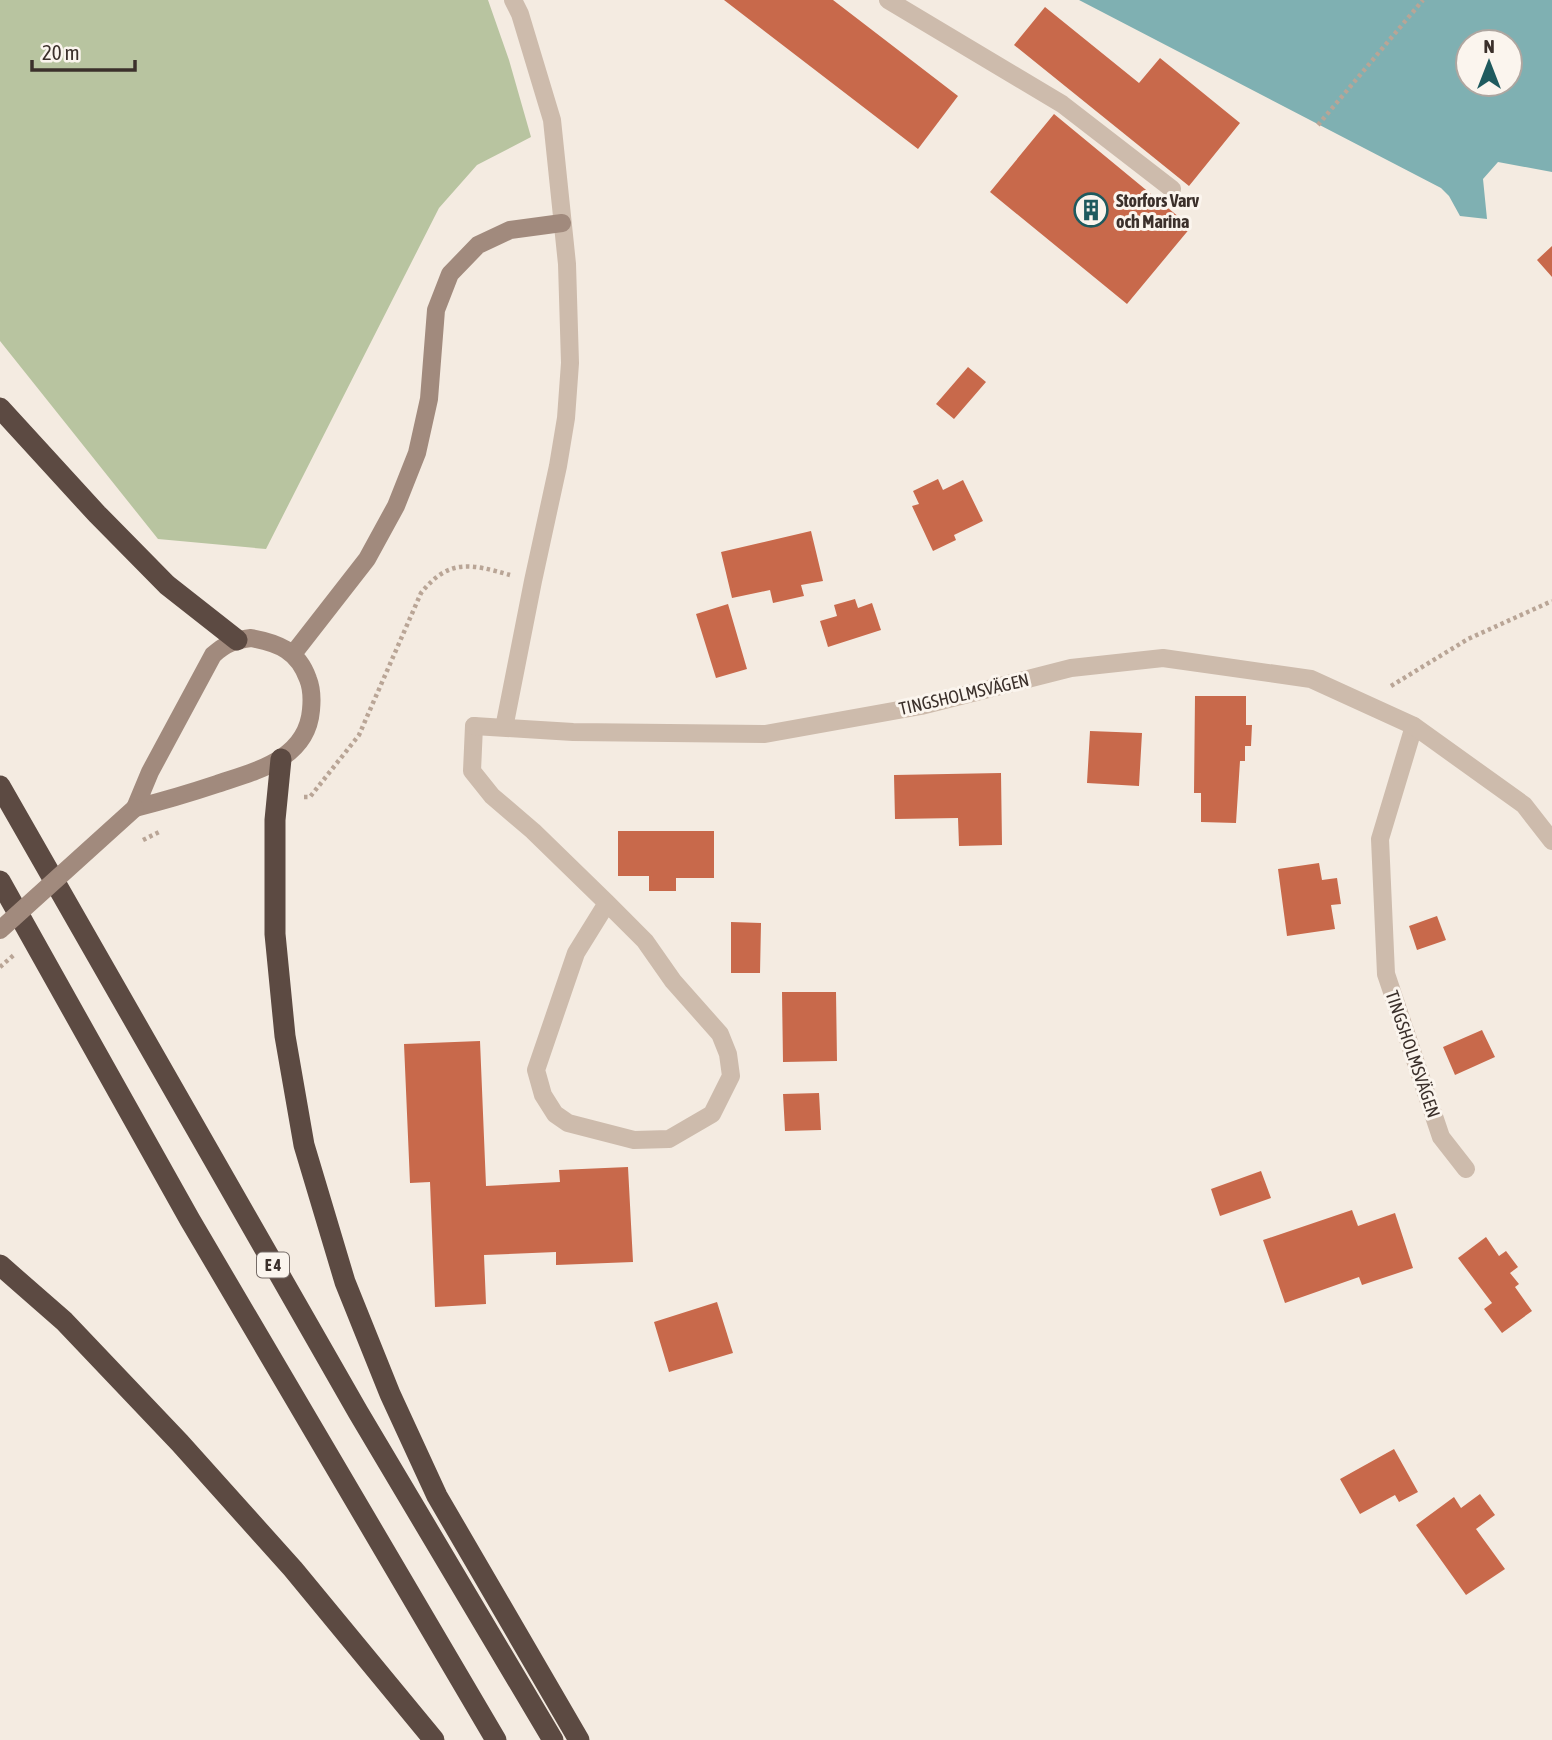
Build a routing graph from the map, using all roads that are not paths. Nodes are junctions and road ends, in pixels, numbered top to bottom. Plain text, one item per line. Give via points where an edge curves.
1 (513, 0) edge
2 (888, 0) edge
3 (1172, 189) dead end
4 (562, 223) junction
5 (0, 408) edge
6 (237, 640) junction
7 (293, 653) junction
8 (1414, 726) junction
9 (504, 728) junction
10 (281, 760) junction
11 (0, 786) edge
12 (135, 808) junction
13 (1552, 841) edge
14 (0, 881) edge
15 (607, 903) junction
16 (0, 930) edge
17 (1466, 1169) dead end
18 (0, 1265) edge
19 (434, 1740) edge
20 (496, 1740) edge
21 (553, 1740) edge
22 (579, 1740) edge

1 - 4 street via 552,120
2 - 3 street via 1062,104
4 - 7 street via 510,230 478,245 450,274 436,310 429,399 417,453 400,495 366,559
4 - 9 street via 570,363 566,418
5 - 6 highway via 167,585
6 - 7 street via 265,641
6 - 12 street via 213,655 200,676
7 - 10 street via 310,683 310,719 305,735
8 - 9 street, TINGSHOLMSVÄGEN via 1311,679 1163,657 1071,668 921,706 765,734
8 - 13 street, TINGSHOLMSVÄGEN via 1524,805
8 - 17 street, TINGSHOLMSVÄGEN via 1380,839 1386,974 1441,1136
9 - 15 street, TINGSHOLMSVÄGEN via 474,726 472,771 492,796
10 - 12 street
10 - 22 highway via 275,934 285,1036 304,1145 345,1282 437,1496
11 - 21 highway, E 4 via 358,1412
12 - 16 street, bridge
14 - 20 highway via 196,1231
15 - 15 street via 576,953 536,1070 543,1095 555,1114 568,1123 634,1140 669,1139 712,1114 731,1076 728,1054 720,1034 645,941
18 - 19 highway via 64,1321 180,1443 293,1569

